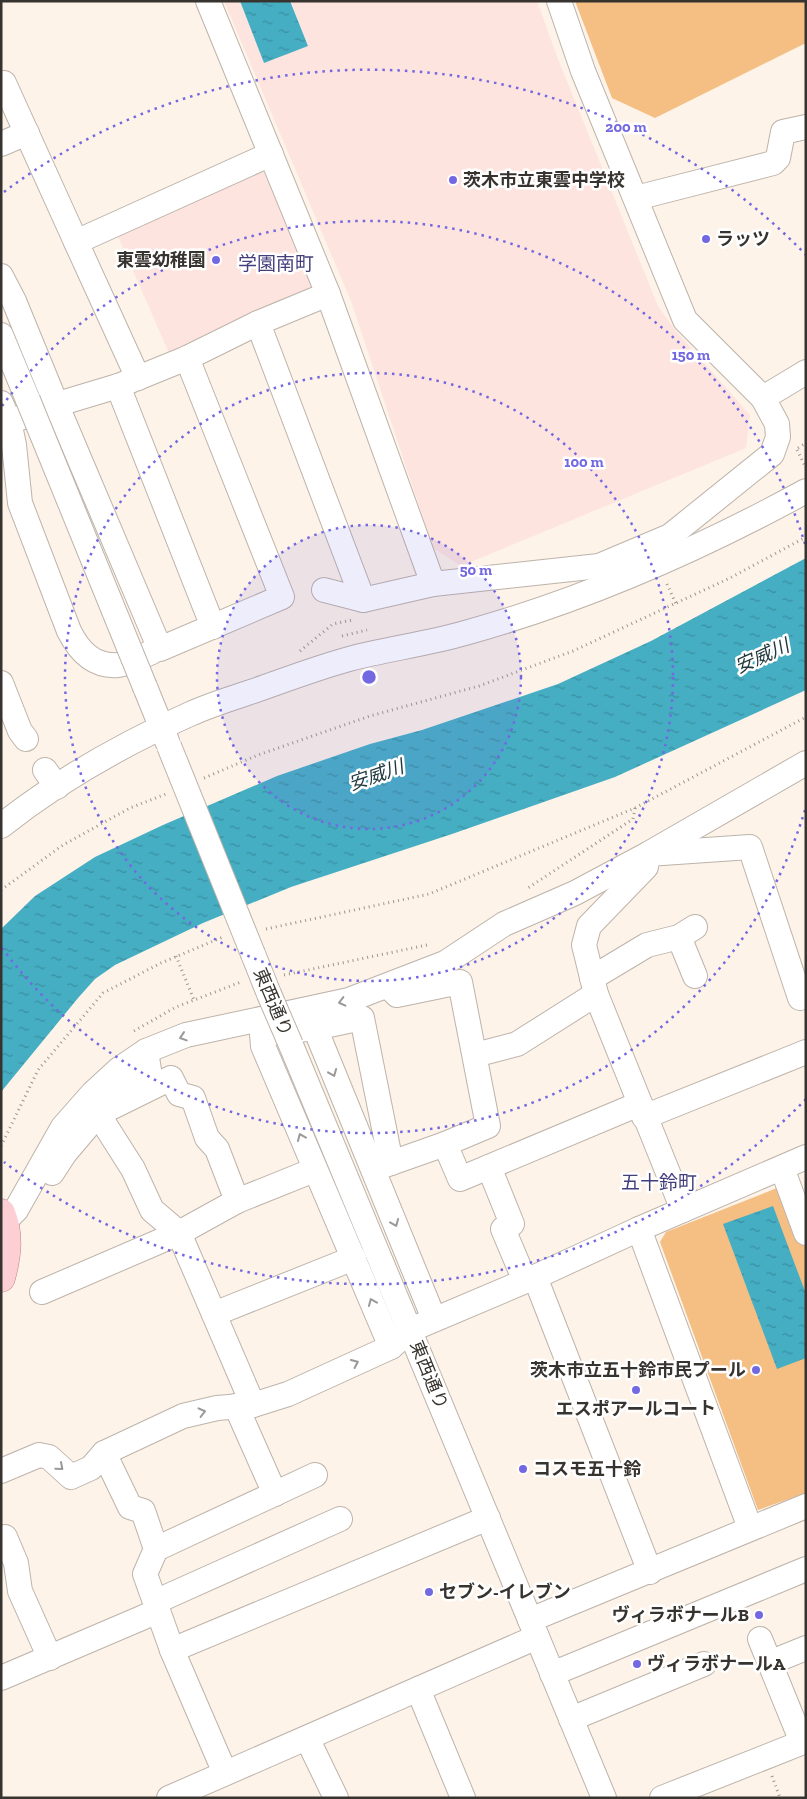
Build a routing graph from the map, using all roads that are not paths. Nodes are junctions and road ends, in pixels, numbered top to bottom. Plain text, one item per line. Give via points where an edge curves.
1 (208, 1) edge
2 (559, 1) edge
3 (4, 83) dead end
4 (806, 127) edge
5 (27, 133) junction
6 (1, 144) edge
7 (271, 154) junction
8 (636, 198) junction
9 (76, 242) junction
10 (1, 276) edge
11 (328, 294) junction
12 (258, 324) junction
13 (1, 335) edge
14 (187, 358) junction
15 (806, 372) edge
16 (128, 382) junction
17 (763, 398) junction
18 (57, 406) junction
19 (4, 416) edge
20 (806, 491) edge
21 (634, 564) junction
22 (434, 584) junction
23 (324, 590) dead end
24 (363, 600) junction
25 (213, 627) junction
26 (160, 649) junction
27 (1, 683) edge
28 (16, 736) edge
29 (165, 737) junction
30 (806, 763) edge
31 (1, 826) edge
32 (648, 854) junction
33 (695, 976) dead end
34 (388, 985) junction
35 (594, 986) junction
36 (800, 998) dead end
37 (313, 1018) junction
38 (146, 1050) junction
39 (806, 1052) edge
40 (475, 1055) junction
41 (642, 1110) junction
42 (98, 1114) junction
43 (445, 1144) junction
44 (806, 1157) edge
45 (382, 1166) junction
46 (489, 1167) junction
47 (782, 1168) junction
48 (314, 1170) junction
49 (236, 1201) junction
50 (683, 1210) junction
51 (8, 1213) edge
52 (639, 1228) junction
53 (179, 1233) junction
54 (806, 1233) edge
55 (354, 1258) junction
56 (1, 1278) edge
57 (530, 1279) junction
58 (42, 1292) dead end
59 (214, 1314) junction
60 (434, 1319) junction
61 (410, 1330) junction
62 (391, 1347) junction
63 (244, 1405) junction
64 (104, 1453) junction
65 (1, 1471) edge
66 (315, 1475) dead end
67 (275, 1494) junction
68 (806, 1506) edge
69 (488, 1518) junction
70 (340, 1519) dead end
71 (750, 1528) junction
72 (5, 1537) dead end
73 (156, 1549) junction
74 (806, 1569) edge
75 (650, 1572) junction
76 (157, 1606) junction
77 (534, 1629) junction
78 (760, 1639) dead end
79 (806, 1648) edge
80 (172, 1650) junction
81 (50, 1658) junction
82 (769, 1663) junction
83 (704, 1664) dead end
84 (552, 1674) junction
85 (1, 1678) edge
86 (418, 1689) junction
87 (571, 1719) junction
88 (307, 1738) junction
89 (804, 1742) edge
90 (225, 1773) junction
91 (178, 1796) edge
92 (336, 1798) edge
93 (463, 1798) edge
94 (604, 1798) edge
95 (662, 1798) edge

1 - 7 street
2 - 8 street via 583,71
3 - 5 street
4 - 8 street via 783,132 778,158 773,163
5 - 6 street
5 - 9 street
7 - 9 street
7 - 11 street
8 - 17 street via 685,320
9 - 16 street
10 - 18 street
11 - 12 street
11 - 22 street
12 - 14 street
12 - 24 street
13 - 29 street, 東西通り, bridge
14 - 16 street
14 - 25 street via 282,597
15 - 17 street
16 - 18 street
16 - 25 street
17 - 21 street via 777,424 778,436 772,454
18 - 19 street
18 - 26 street
19 - 26 street via 14,445 20,503 77,648 106,665 120,665
20 - 21 street via 746,524
21 - 22 street
21 - 29 street via 521,616 464,634 350,659 192,713
22 - 24 street
23 - 24 street
25 - 26 street
27 - 28 street
29 - 31 street via 130,742 93,763 51,779 23,809
29 - 61 street, 東西通り, bridge via 253,954 275,984 291,1045
30 - 32 street
32 - 34 street via 574,893 504,924 445,962
32 - 35 street via 646,867 589,926 584,945
32 - 36 street via 750,847
33 - 35 street via 687,932 647,945
34 -> 37 street
34 - 40 street via 396,995 460,982
35 - 40 street via 517,1044
35 - 41 street
37 -> 38 street via 186,1035
37 -> 45 street
37 - 45 street via 362,1018
48 -> 37 street via 263,1046 262,1034
38 - 42 street via 149,1070 122,1089
38 - 51 street via 93,1093 62,1128
39 - 41 street
40 - 43 street via 488,1126
41 - 46 street
41 - 50 street
42 - 49 street via 171,1078 179,1094 193,1098
42 - 51 street via 65,1153 37,1194
42 - 53 street via 133,1169 152,1210
43 - 45 street
43 - 46 street via 460,1179
44 - 47 street
45 -> 60 street
46 - 57 street via 512,1224 503,1229
47 - 50 street
47 - 54 street
48 - 49 street
48 - 55 street
49 - 53 street
50 - 52 street
51 - 56 main road via 8,1252
52 - 57 street
52 - 71 street
53 - 58 street
53 - 59 street
55 - 59 street
62 -> 55 street
57 - 60 street
57 - 75 street
59 - 63 street
60 - 61 street
61 - 62 street
61 - 69 street, 東西通り
63 -> 62 street via 288,1394
64 -> 63 street via 183,1416
63 - 67 street
65 -> 64 street via 39,1455 49,1458 71,1477 91,1468
64 - 73 street via 130,1507 143,1511
66 - 67 street
67 - 73 street
68 - 71 street
69 - 77 street, 東西通り
69 - 80 street
70 - 76 street
71 - 75 street
72 - 81 street via 16,1563 20,1591
73 - 76 street via 145,1574
74 - 84 street
75 - 77 street
76 - 80 street
76 - 81 street
77 - 84 street, 東西通り
77 - 86 street
78 - 82 street
79 - 82 street
80 - 90 street
81 - 85 street
82 - 89 street
83 - 87 street
84 - 87 street, 東西通り
86 - 88 street
86 - 93 street
87 - 94 street, 東西通り
88 - 90 street
88 - 92 street
89 - 95 street
90 - 91 street

